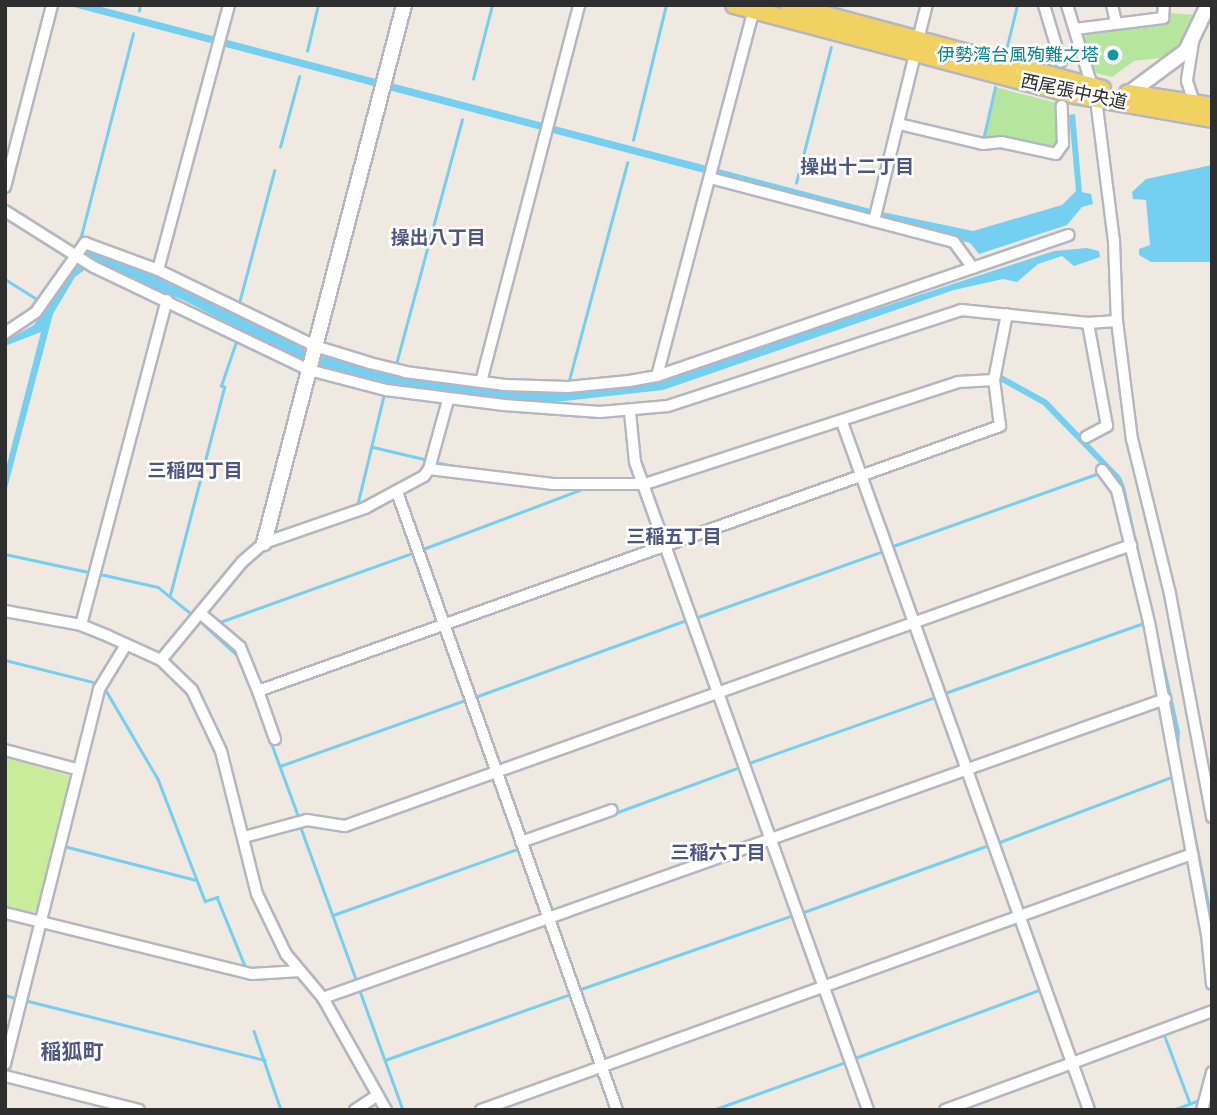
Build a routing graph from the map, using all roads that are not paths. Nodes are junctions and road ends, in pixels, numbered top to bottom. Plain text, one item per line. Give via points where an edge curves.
1 (229, 5) edge
2 (404, 5) edge
3 (579, 5) edge
4 (734, 5) edge
5 (789, 5) edge
6 (927, 5) edge
7 (1045, 5) edge
8 (1067, 5) edge
9 (1112, 5) edge
10 (1164, 5) edge
11 (52, 6) edge
12 (754, 10) junction
13 (1206, 12) edge
14 (1116, 22) junction
15 (1074, 29) junction
16 (1194, 42) junction
17 (916, 47) junction
18 (1061, 62) dead end
19 (1094, 93) junction
20 (1123, 98) junction
21 (1194, 103) junction
22 (1062, 106) dead end
23 (1212, 106) edge
24 (1212, 119) edge
25 (899, 124) junction
26 (710, 178) junction
27 (5, 187) edge
28 (5, 211) edge
29 (874, 220) junction
30 (1069, 235) dead end
31 (74, 256) junction
32 (973, 268) junction
33 (158, 270) junction
34 (167, 300) junction
35 (1007, 314) junction
36 (1117, 321) junction
37 (1088, 323) junction
38 (5, 333) edge
39 (315, 347) junction
40 (310, 367) junction
41 (657, 376) junction
42 (994, 380) junction
43 (481, 382) junction
44 (448, 400) junction
45 (630, 412) junction
46 (842, 422) junction
47 (1086, 437) dead end
48 (429, 469) junction
49 (1102, 470) dead end
50 (862, 475) junction
51 (645, 484) junction
52 (397, 492) junction
53 (264, 543) junction
54 (665, 544) junction
55 (1131, 545) junction
56 (5, 611) edge
57 (201, 614) junction
58 (914, 622) junction
59 (443, 624) junction
60 (81, 625) junction
61 (127, 645) junction
62 (161, 660) junction
63 (258, 691) junction
64 (718, 692) junction
65 (1165, 699) junction
66 (275, 739) dead end
67 (5, 750) edge
68 (76, 769) junction
69 (967, 769) junction
70 (496, 771) junction
71 (612, 810) dead end
72 (1212, 817) edge
73 (244, 837) junction
74 (772, 839) junction
75 (521, 842) junction
76 (1192, 854) junction
77 (5, 913) edge
78 (1020, 917) junction
79 (549, 919) junction
80 (40, 922) junction
81 (300, 971) junction
82 (1212, 984) edge
83 (824, 987) junction
84 (323, 998) junction
85 (1212, 1011) edge
86 (1073, 1063) junction
87 (5, 1064) edge
88 (602, 1066) junction
89 (1212, 1072) edge
90 (5, 1076) edge
91 (378, 1095) junction
92 (139, 1110) edge
93 (355, 1110) edge
94 (386, 1110) edge
95 (481, 1110) edge
96 (617, 1110) edge
97 (868, 1110) edge
98 (945, 1110) edge
99 (1089, 1110) edge
100 (1202, 1110) edge

1 - 33 street
2 - 39 street
3 - 43 street
4 - 12 main road, 西尾張中央道
5 - 17 main road, 西尾張中央道
6 - 17 street
7 - 18 street
8 - 15 street
9 - 14 street
10 - 14 street via 1163,18
11 - 27 street
12 - 17 main road, 西尾張中央道
12 - 26 street
13 - 16 street
14 - 15 street
15 - 19 street
16 - 20 street
16 - 21 street via 1187,82
17 - 19 main road, 西尾張中央道
17 - 25 street
19 - 20 main road, 西尾張中央道
19 - 36 street via 1114,241
20 - 21 main road, 西尾張中央道
20 - 24 main road, 西尾張中央道
21 - 23 main road, 西尾張中央道
22 - 25 street via 1063,144 1056,154 1000,142 983,144
25 - 29 street
26 - 29 street
26 - 41 street
28 - 31 street
29 - 32 street via 954,242
30 - 32 street
31 - 33 street via 85,243
31 - 34 street
31 - 38 street via 36,312
32 - 41 street
33 - 39 street
34 - 40 street
34 - 60 street
35 - 37 street
35 - 42 street
35 - 45 street via 946,312 679,402
36 - 37 street
36 - 72 street via 1132,439 1170,594
37 - 47 street via 1107,426
39 - 40 street
39 - 43 street via 405,372
40 - 44 street via 386,390
40 - 53 street
41 - 43 street via 568,387
42 - 46 street via 958,382
42 - 50 street via 1000,426
44 - 45 street
44 - 48 street
45 - 51 street via 635,462
46 - 50 street
46 - 51 street
48 - 51 street via 553,484
48 - 52 street
49 - 55 street via 1117,490
50 - 54 street
50 - 58 street
51 - 54 street
52 - 53 street
52 - 59 street
53 - 57 street via 242,562
54 - 59 street
54 - 64 street
55 - 58 street
55 - 65 street
56 - 60 street
57 - 62 street
57 - 63 street via 240,647
58 - 64 street
58 - 69 street
59 - 63 street
59 - 70 street
60 - 61 street
61 - 62 street
61 - 68 street via 99,689
62 - 73 street via 176,670 197,700 221,751
63 - 66 street
64 - 70 street
64 - 74 street
65 - 69 street
65 - 76 street
67 - 68 street
68 - 80 street
69 - 74 street
69 - 78 street
70 - 73 street via 345,825 307,820
70 - 75 street
71 - 75 street
73 - 81 street via 257,894 286,954
74 - 79 street
74 - 83 street
75 - 79 street
76 - 78 street
76 - 82 street
77 - 80 street
78 - 83 street
78 - 86 street
79 - 84 street
79 - 88 street
80 - 81 street via 252,974
80 - 87 street
81 - 84 street
83 - 88 street
83 - 97 street
84 - 91 street
85 - 86 street
86 - 98 street
86 - 99 street
88 - 95 street
88 - 96 street
89 - 100 street
90 - 92 street
91 - 93 street
91 - 94 street

